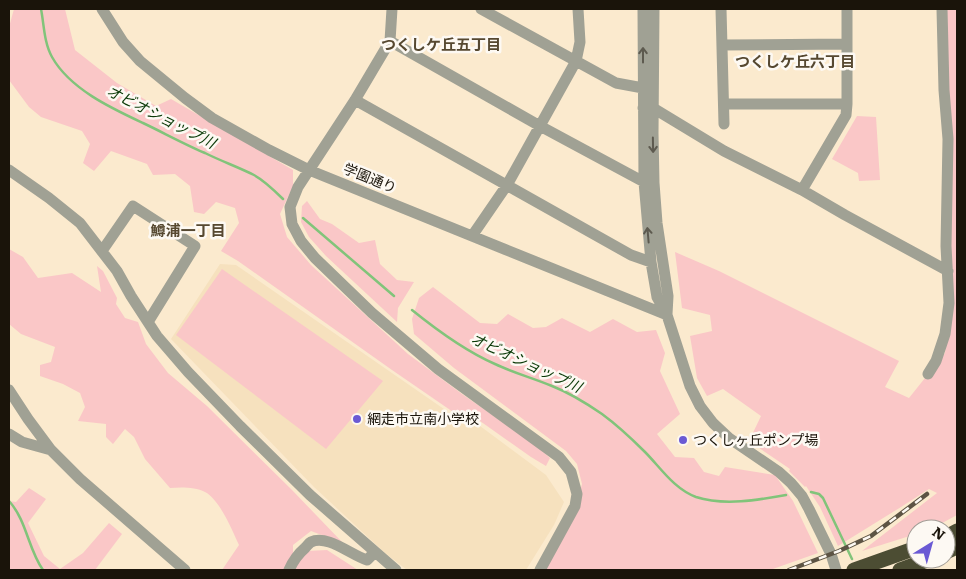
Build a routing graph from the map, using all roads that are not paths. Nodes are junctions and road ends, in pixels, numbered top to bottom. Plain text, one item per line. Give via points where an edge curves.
1 (102, 9) edge
2 (392, 9) edge
3 (481, 9) edge
4 (578, 9) edge
5 (643, 9) edge
6 (654, 9) edge
7 (722, 9) edge
8 (847, 9) edge
9 (942, 9) edge
10 (390, 41) junction
11 (847, 44) junction
12 (722, 45) junction
13 (576, 61) junction
14 (648, 88) junction
15 (355, 100) junction
16 (724, 104) junction
17 (847, 104) junction
18 (648, 108) junction
19 (724, 124) dead end
20 (540, 126) junction
21 (9, 170) edge
22 (309, 170) junction
23 (649, 182) junction
24 (507, 185) junction
25 (802, 190) junction
26 (472, 236) junction
27 (102, 251) junction
28 (650, 262) junction
29 (948, 271) junction
30 (667, 315) junction
31 (148, 322) junction
32 (928, 374) dead end
33 (9, 390) edge
34 (9, 434) edge
35 (51, 450) junction
36 (375, 552) junction
37 (906, 552) edge
38 (185, 570) edge
39 (289, 570) edge
40 (396, 570) edge
41 (540, 570) edge
42 (836, 570) edge
43 (854, 570) edge

1 - 22 street, 学園通り via 123,42 140,61 185,98 212,118
2 - 10 street
3 - 13 street
4 - 13 street via 580,42
14 -> 5 street
6 - 14 street
7 - 12 street
8 - 11 street
9 - 29 street via 943,85 948,138
10 - 15 street
10 - 20 street
11 - 12 street
11 - 17 street
12 - 16 street
13 - 14 street via 616,84
13 - 20 street
14 - 18 street
15 - 22 street
15 - 24 street
16 - 17 street
16 - 19 street
17 - 25 street via 846,115
18 - 23 street
18 - 25 street
20 - 23 street
20 - 24 street
21 - 27 street via 80,224
22 - 26 street, 学園通り
22 - 41 street via 290,207 292,224 305,247 406,342 559,457 571,472 577,494 575,506
28 -> 23 street
23 - 30 street via 668,296
24 - 26 street
24 - 28 street via 631,255
25 - 29 street
26 - 30 street, 学園通り
27 - 31 street
27 - 31 street via 132,206 195,246
28 - 30 street via 657,297
29 - 32 street via 949,303 945,334
30 - 42 street via 690,386 700,406 729,438 791,482 809,509
31 - 36 street via 188,372 240,426 310,495
33 - 35 street
34 - 35 street via 22,442
35 - 38 street via 80,480
36 - 39 street via 367,560 329,541 319,540 311,542
36 - 40 street
37 - 43 highway

